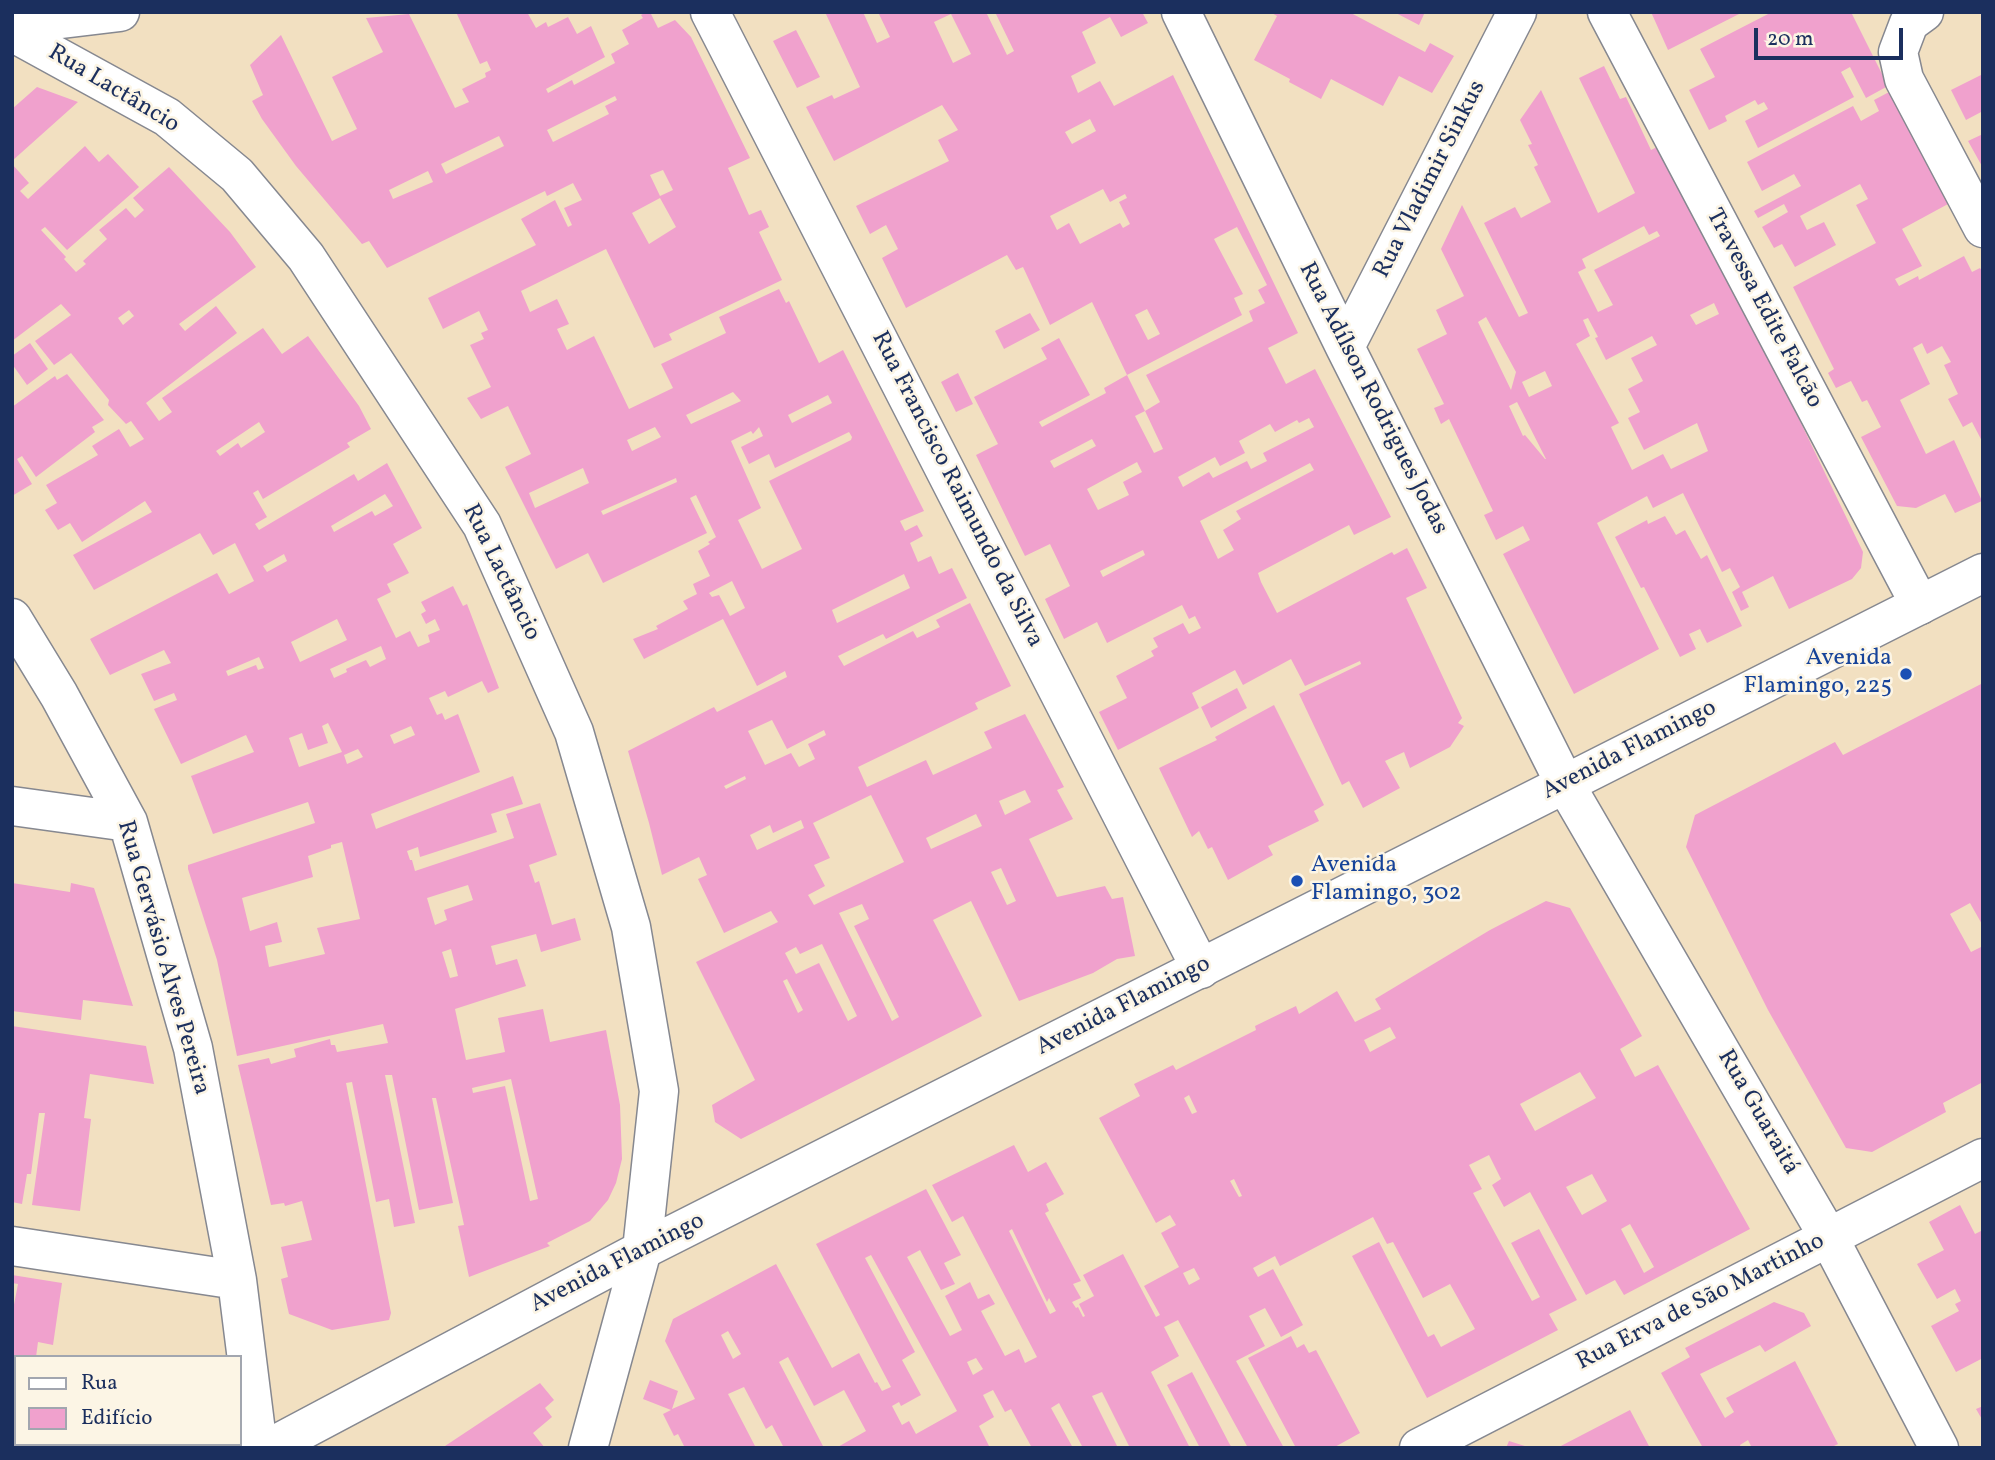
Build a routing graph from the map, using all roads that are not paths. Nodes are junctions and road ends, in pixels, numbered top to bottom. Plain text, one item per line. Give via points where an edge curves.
1 (120, 12) edge
2 (710, 12) edge
3 (1181, 12) edge
4 (1517, 12) edge
5 (1607, 12) edge
6 (1924, 12) edge
7 (12, 25) edge
8 (12, 32) edge
9 (1983, 228) edge
10 (1345, 347) junction
11 (1983, 573) edge
12 (1920, 605) junction
13 (12, 618) edge
14 (1566, 784) junction
15 (12, 806) edge
16 (128, 822) junction
17 (1201, 969) junction
18 (1983, 1158) edge
19 (1829, 1238) junction
20 (12, 1246) edge
21 (642, 1250) junction
22 (237, 1280) junction
23 (258, 1448) edge
24 (269, 1448) edge
25 (588, 1448) edge
26 (1419, 1448) edge
27 (1939, 1448) edge

1 - 7 street
2 - 17 street, Rua Francisco Raimundo da Silva
3 - 10 street, Rua Adílson Rodrigues Jodas
4 - 10 street, Rua Vladimir Sinkus
5 - 12 street, Travessa Edite Falcão
6 - 9 street via 1909,23 1898,52 1904,79
8 - 21 street, Rua Lactâncio via 167,117 237,176 306,257 482,525 574,732 631,927 659,1091
10 - 14 street, Rua Adílson Rodrigues Jodas
11 - 12 street, Avenida Flamingo
12 - 14 street, Avenida Flamingo
13 - 16 street, Rua Gervásio Alves Pereira
14 - 17 street, Avenida Flamingo
14 - 19 street, Rua Guaraitá
15 - 16 street
16 - 22 street, Rua Gervásio Alves Pereira via 193,1048
17 - 21 street, Avenida Flamingo
18 - 19 street, Rua Erva de São Martinho
19 - 26 street, Rua Erva de São Martinho
19 - 27 street, Rua Guaraitá
20 - 22 street
21 - 24 street, Avenida Flamingo
21 - 25 street, Rua Lactâncio
22 - 23 street, Rua Gervásio Alves Pereira

